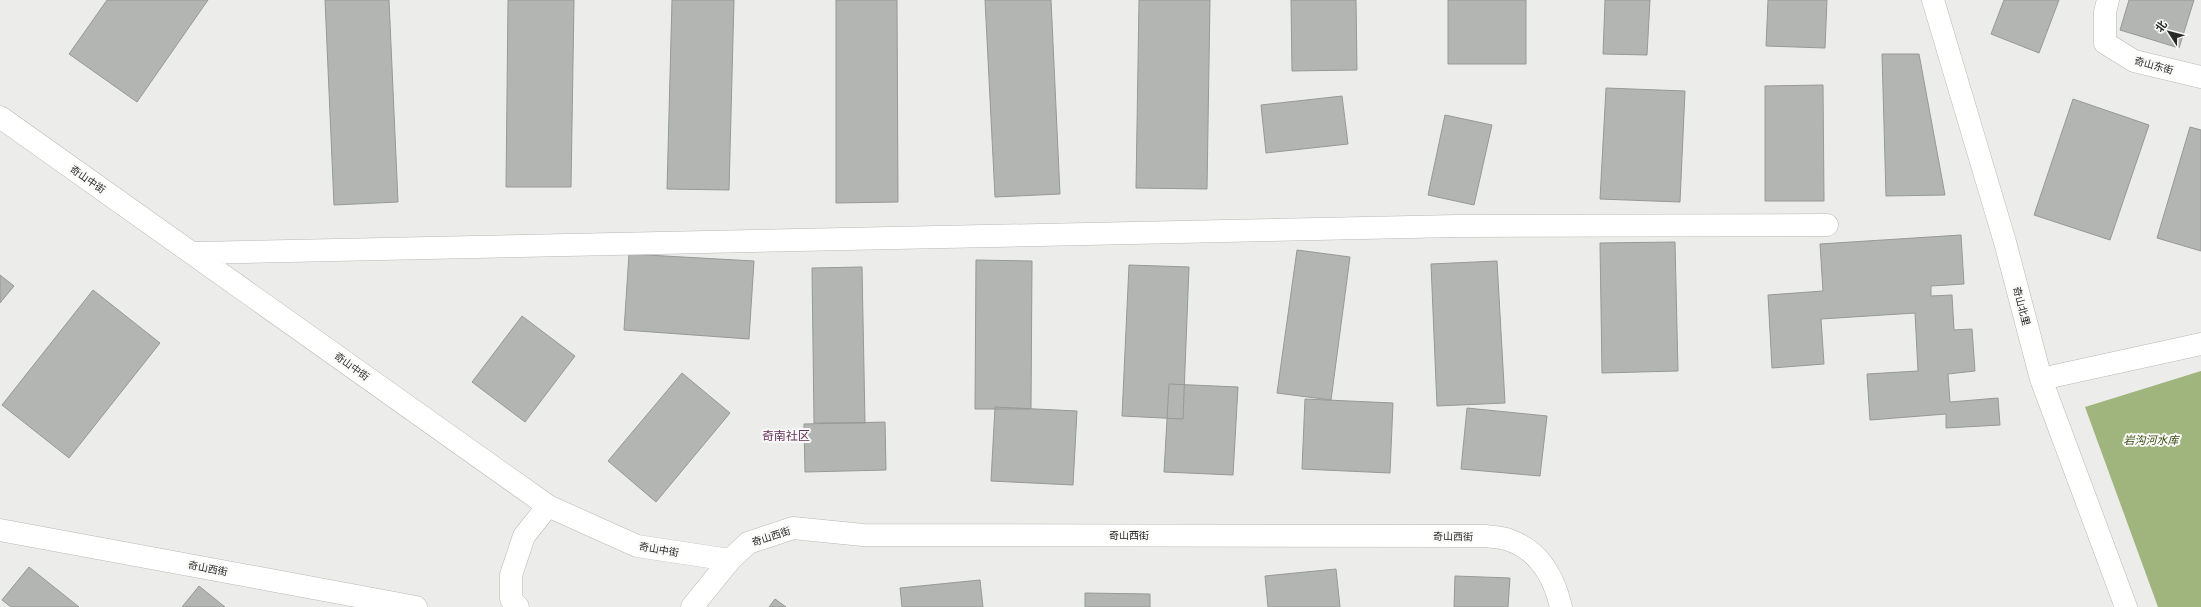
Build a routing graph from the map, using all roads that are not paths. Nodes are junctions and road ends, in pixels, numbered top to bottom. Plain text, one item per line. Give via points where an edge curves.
1 (1933, 0) edge
2 (2108, 0) edge
3 (2201, 77) edge
4 (0, 117) edge
5 (1827, 224) dead end
6 (193, 253) junction
7 (2201, 344) edge
8 (2041, 378) junction
9 (548, 506) junction
10 (0, 530) edge
11 (730, 560) junction
12 (416, 607) edge
13 (518, 607) edge
14 (692, 607) edge
15 (1561, 607) edge
16 (2126, 607) edge

1 - 8 street, 奇山北里 via 2005,242
2 - 3 street, 奇山东街 via 2105,12 2105,43 2134,61
4 - 6 street, 奇山中街
5 - 6 street via 1457,226
6 - 9 street, 奇山中街
7 - 8 street
8 - 16 street, 奇山北里
9 - 11 street, 奇山中街 via 637,546
9 - 13 street via 524,536 511,575 511,599
10 - 12 street, 奇山西街
11 - 14 street, 奇山西街
11 - 15 street, 奇山西街 via 748,543 794,528 863,535 1485,536 1508,539 1528,549 1544,565 1556,586

